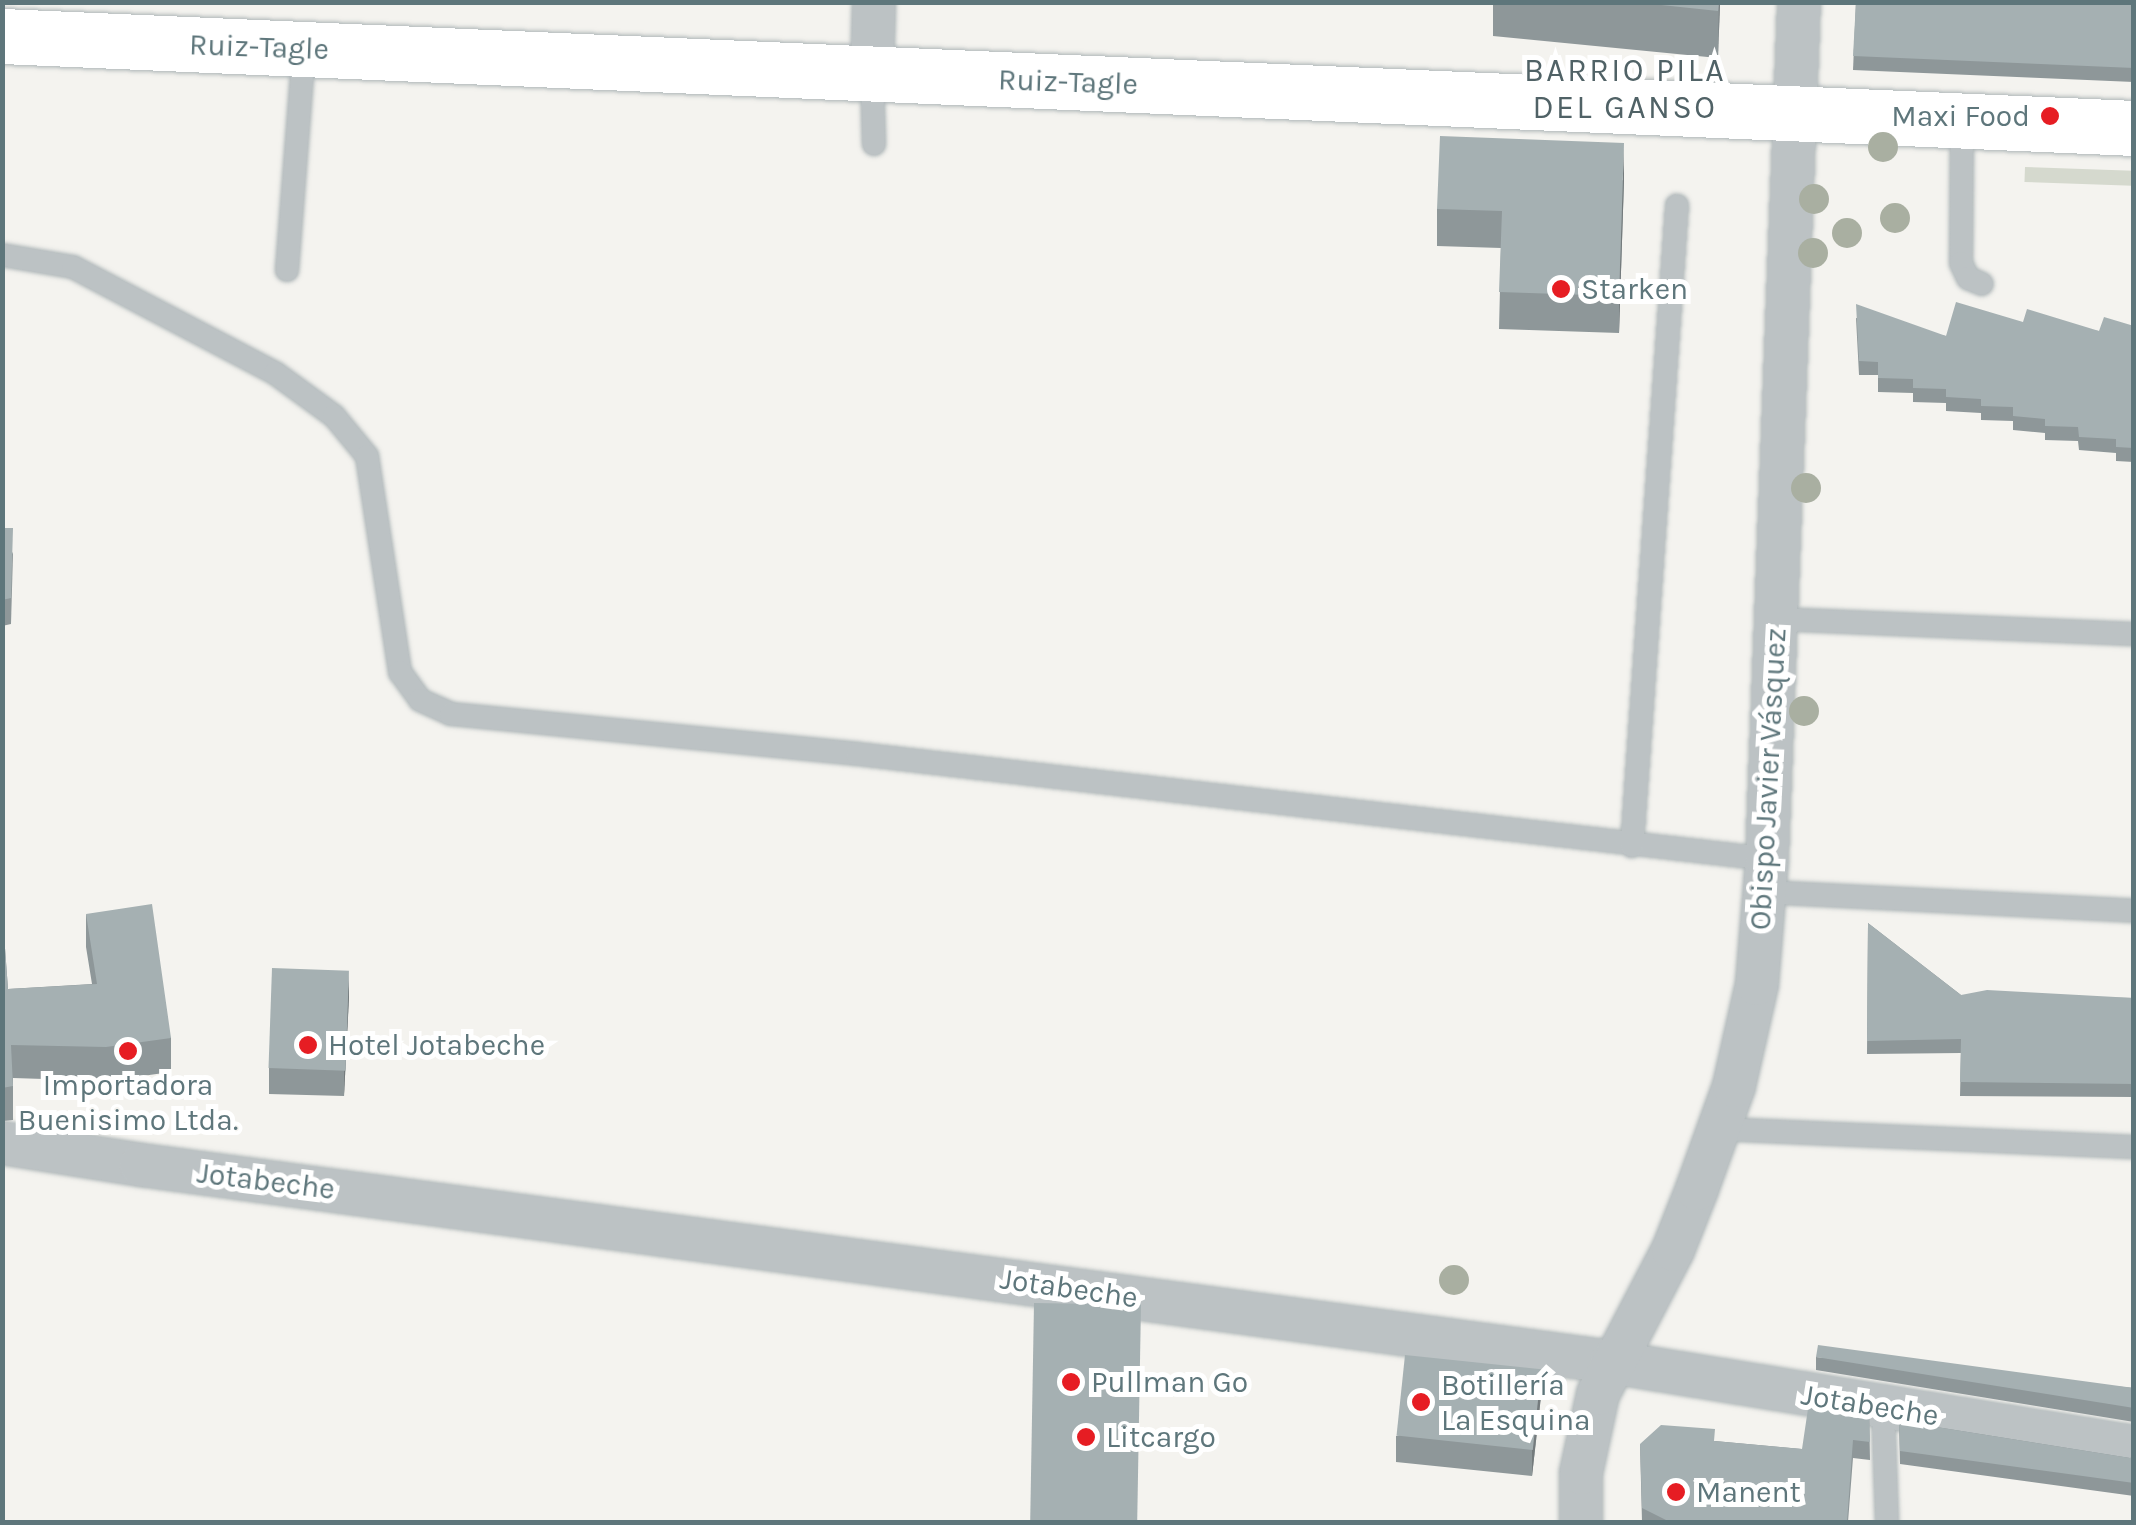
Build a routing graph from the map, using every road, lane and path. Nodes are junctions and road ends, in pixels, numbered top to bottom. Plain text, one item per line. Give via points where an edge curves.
1 (874, 2) edge
2 (1798, 2) edge
3 (2, 36) edge
4 (304, 48) junction
5 (872, 74) junction
6 (1795, 114) junction
7 (1962, 120) junction
8 (2134, 128) edge
9 (874, 144) dead end
10 (1677, 206) dead end
11 (2, 254) edge
12 (287, 270) dead end
13 (1982, 284) dead end
14 (1776, 619) junction
15 (2134, 634) edge
16 (1632, 846) junction
17 (1766, 876) junction
18 (2134, 911) edge
19 (1720, 1129) junction
20 (2, 1143) edge
21 (2134, 1146) edge
22 (1611, 1362) junction
23 (1884, 1407) junction
24 (2134, 1447) edge
25 (1581, 1522) edge
26 (1887, 1522) edge

1 - 5 street
2 - 6 street, Obispo Javier Vásquez
3 - 4 street, Ruiz-Tagle
4 - 5 street, Ruiz-Tagle
4 - 12 lane
5 - 6 street, Ruiz-Tagle
5 - 9 lane
6 - 7 street, Ruiz-Tagle
6 - 14 street, Obispo Javier Vásquez
7 - 8 street, Ruiz-Tagle
7 - 13 lane via 1961,263 1968,278
10 - 16 lane
11 - 16 lane via 72,267 275,373 334,416 367,456 400,672 420,700 451,714 858,754
14 - 15 lane
14 - 17 street, Obispo Javier Vásquez
16 - 17 lane
17 - 18 lane
17 - 19 street, Obispo Javier Vásquez via 1754,1003
19 - 21 lane
19 - 22 street, Obispo Javier Vásquez via 1672,1250
20 - 22 street, Jotabeche
22 - 23 street, Jotabeche
22 - 25 street, Obispo Javier Vásquez via 1588,1426
23 - 24 street, Jotabeche
23 - 26 lane

